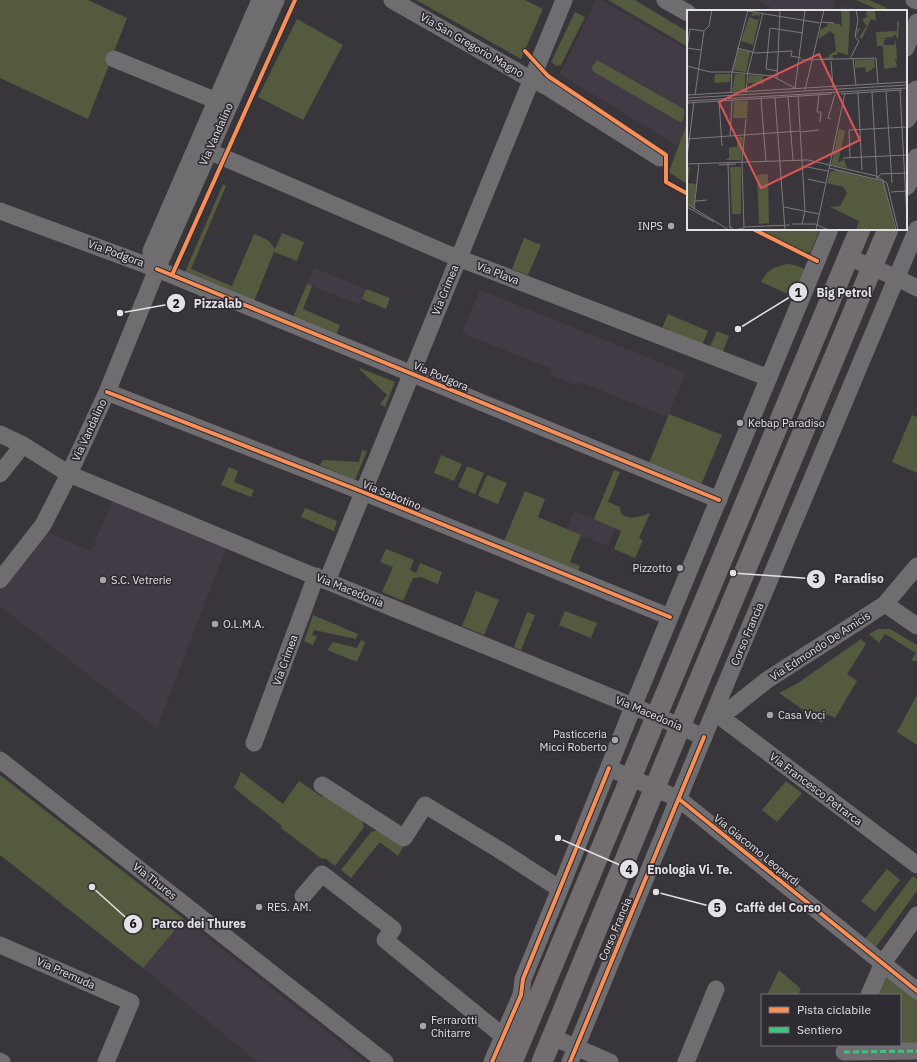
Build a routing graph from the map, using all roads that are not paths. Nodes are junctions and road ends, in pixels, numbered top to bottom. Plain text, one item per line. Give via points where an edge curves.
1 (260, 0) edge
2 (276, 0) edge
3 (392, 0) edge
4 (564, 0) edge
5 (665, 0) edge
6 (914, 0) edge
7 (917, 1) edge
8 (687, 12) edge
9 (917, 22) edge
10 (907, 46) edge
11 (114, 59) dead end
12 (531, 78) junction
13 (917, 91) edge
14 (217, 101) junction
15 (907, 116) edge
16 (203, 148) junction
17 (660, 158) dead end
18 (917, 159) edge
19 (907, 183) edge
20 (0, 211) edge
21 (917, 229) edge
22 (830, 230) edge
23 (860, 230) edge
24 (888, 230) edge
25 (848, 257) junction
26 (458, 258) junction
27 (872, 267) junction
28 (157, 269) junction
29 (896, 278) junction
30 (917, 288) edge
31 (411, 373) junction
32 (768, 378) junction
33 (107, 392) junction
34 (0, 434) edge
35 (23, 445) junction
36 (0, 474) edge
37 (69, 474) junction
38 (363, 492) junction
39 (718, 500) junction
40 (917, 566) edge
41 (321, 579) junction
42 (0, 580) edge
43 (884, 604) junction
44 (670, 617) junction
45 (917, 626) edge
46 (633, 706) junction
47 (714, 712) junction
48 (657, 716) junction
49 (680, 726) junction
50 (704, 737) junction
51 (254, 744) dead end
52 (0, 760) edge
53 (609, 768) junction
54 (631, 778) junction
55 (322, 785) dead end
56 (655, 788) junction
57 (679, 799) junction
58 (917, 866) edge
59 (560, 889) junction
60 (303, 896) dead end
61 (917, 915) edge
62 (0, 944) edge
63 (883, 963) junction
64 (716, 989) dead end
65 (917, 991) edge
66 (869, 994) edge
67 (503, 1036) junction
68 (552, 1037) junction
69 (917, 1051) edge
70 (844, 1053) edge
71 (573, 1055) edge
72 (106, 1062) edge
73 (386, 1062) edge
74 (492, 1062) edge
75 (512, 1062) edge
76 (542, 1062) edge
77 (610, 1062) edge
78 (686, 1062) edge

1 - 14 street, Via Vandalino
2 - 16 street, Via Vandalino
3 - 12 street, Via San Gregorio Magno
4 - 12 street, Via Crimea
5 - 8 street
6 - 7 street
9 - 10 street
11 - 14 street
12 - 17 street, Via San Gregorio Magno
12 - 26 street, Via Crimea
13 - 15 main road
14 - 16 street, Via Vandalino
16 - 26 street, Via Plava
16 - 28 street, Via Vandalino via 152,251 152,260
18 - 19 main road
20 - 28 street, Via Podgora
21 - 29 street, Corso Francia
22 - 32 street
23 - 25 main road
24 - 27 main road, Corso Francia
25 - 27 street
25 - 48 main road
26 - 31 street, Via Crimea
26 - 32 street, Via Plava
27 - 29 street
27 - 49 main road, Corso Francia
28 - 31 street, Via Podgora
28 - 33 street, Via Vandalino
29 - 30 street
29 - 47 street, Corso Francia
31 - 38 street, Via Crimea
31 - 39 street, Via Podgora
32 - 39 street
33 - 37 street, Via Vandalino
33 - 38 street, Via Sabotino
34 - 35 street, Via Macedonia
35 - 36 street
35 - 37 street, Via Macedonia
37 - 41 street, Via Macedonia
37 - 42 street, Via Vandalino via 43,525
38 - 41 street, Via Crimea
38 - 44 street, Via Sabotino
39 - 44 street
40 - 43 street, Via Edmondo De Amicis
41 - 46 street, Via Macedonia
41 - 51 street, Via Crimea
43 - 45 street
43 - 47 street, Via Edmondo De Amicis via 767,680 732,708
44 - 46 street
46 - 48 street, Via Macedonia
46 - 53 street
47 - 50 street, Corso Francia
47 - 58 street, Via Francesco Petrarca
48 - 49 street, Via Macedonia
48 - 54 main road
49 - 50 street, Via Macedonia
49 - 56 main road, Corso Francia
50 - 57 street, Corso Francia
52 - 73 street, Via Thures
53 - 54 street
53 - 59 street
54 - 56 street, Via Giacomo Leopardi
54 - 75 main road
55 - 59 street via 404,838 425,805 498,848
56 - 57 street, Via Giacomo Leopardi
56 - 68 main road, Corso Francia
57 - 63 street, Via Giacomo Leopardi
57 - 71 street, Corso Francia
59 - 67 street
60 - 67 street via 322,874 393,929 385,940
61 - 63 street
62 - 72 street, Via Premuda via 131,1002
63 - 65 street, Via Giacomo Leopardi
63 - 66 street
64 - 78 street
67 - 74 street
68 - 71 street
68 - 76 main road, Corso Francia
69 - 70 street
71 - 77 street

